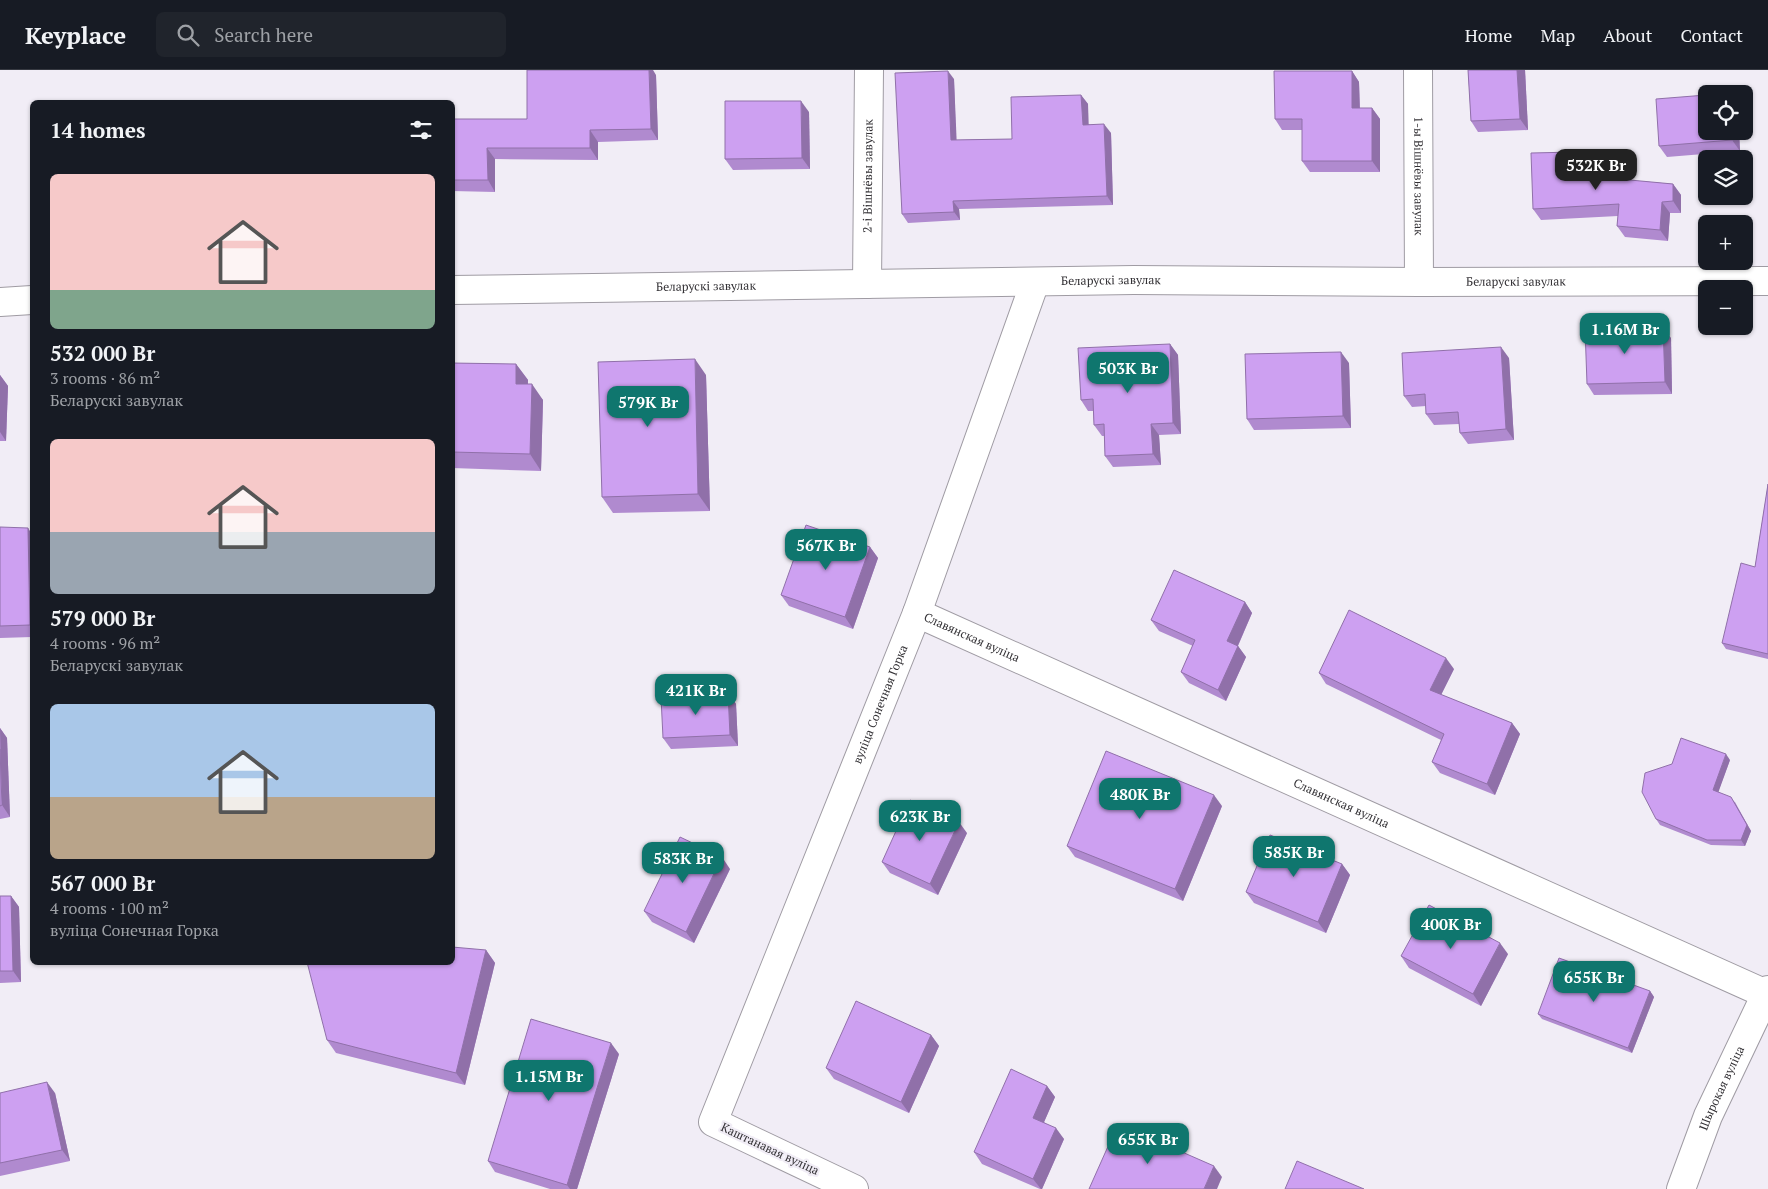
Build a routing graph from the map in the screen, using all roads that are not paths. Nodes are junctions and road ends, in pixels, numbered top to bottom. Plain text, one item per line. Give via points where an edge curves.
1 (869, 70) edge
2 (1418, 70) edge
3 (1768, 281) edge
4 (1035, 282) junction
5 (1419, 282) junction
6 (867, 284) junction
7 (455, 290) edge
8 (30, 300) edge
9 (0, 302) edge
10 (917, 614) junction
11 (1767, 992) edge
12 (713, 1122) joint
13 (854, 1189) edge
14 (1681, 1189) edge

1 - 6 street, 2-і Вішнёвы завулак
2 - 5 street, 1-ы Вішнёвы завулак
3 - 5 street, Беларускі завулак
4 - 5 street, Беларускі завулак
4 - 6 street, Беларускі завулак
4 - 10 street, вуліца Сонечная Горка
6 - 7 street, Беларускі завулак
8 - 9 street
10 - 11 street, Славянская вуліца
10 - 12 street, вуліца Сонечная Горка
11 - 14 street, Шырокая вуліца via 1708,1116
12 - 13 street, Каштанавая вуліца

